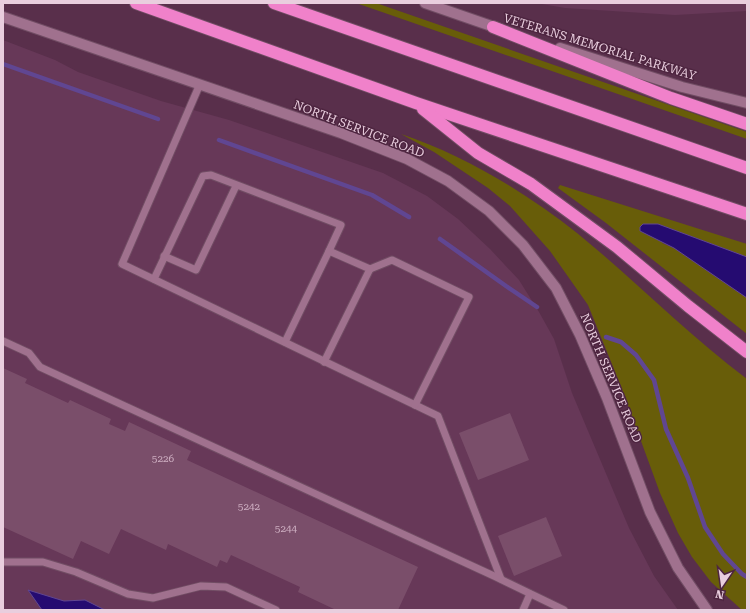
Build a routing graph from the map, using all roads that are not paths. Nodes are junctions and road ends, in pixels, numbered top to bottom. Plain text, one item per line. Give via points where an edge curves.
1 (136, 3) edge
2 (274, 3) edge
3 (425, 3) edge
4 (3, 17) edge
5 (493, 27) junction
6 (200, 84) junction
7 (747, 103) edge
8 (416, 104) junction
9 (747, 124) edge
10 (747, 168) edge
11 (236, 186) junction
12 (747, 214) edge
13 (329, 251) junction
14 (164, 256) junction
15 (370, 268) junction
16 (154, 279) junction
17 (3, 341) edge
18 (285, 342) junction
19 (747, 352) edge
20 (324, 362) junction
21 (415, 406) junction
22 (3, 562) edge
23 (501, 579) junction
24 (530, 594) junction
25 (276, 610) edge
26 (523, 610) edge
27 (564, 610) edge
28 (707, 610) edge

1 - 8 highway
2 - 10 highway
3 - 5 street, VETERANS MEMORIAL PARKWAY
4 - 6 street, NORTH SERVICE ROAD
5 - 7 street, VETERANS MEMORIAL PARKWAY via 682,87
5 - 9 highway via 671,98
6 - 16 lane via 122,264
6 - 28 street, NORTH SERVICE ROAD via 342,133 407,159 448,181 489,211 523,245 556,288 580,334 650,512 678,568
8 - 12 highway
8 - 19 highway via 478,153 531,184 617,247
11 - 13 lane via 341,225
11 - 14 lane via 211,175 203,176
11 - 14 lane via 196,270
13 - 15 lane
13 - 18 lane
14 - 16 lane
15 - 20 lane
15 - 21 lane via 392,260 469,297
16 - 18 lane
17 - 23 lane via 29,353 40,367
18 - 20 lane
20 - 21 lane
21 - 23 lane via 438,416
22 - 25 lane via 43,562 76,572 128,594 153,598 201,586 226,587
23 - 24 lane
24 - 26 lane
24 - 27 lane

